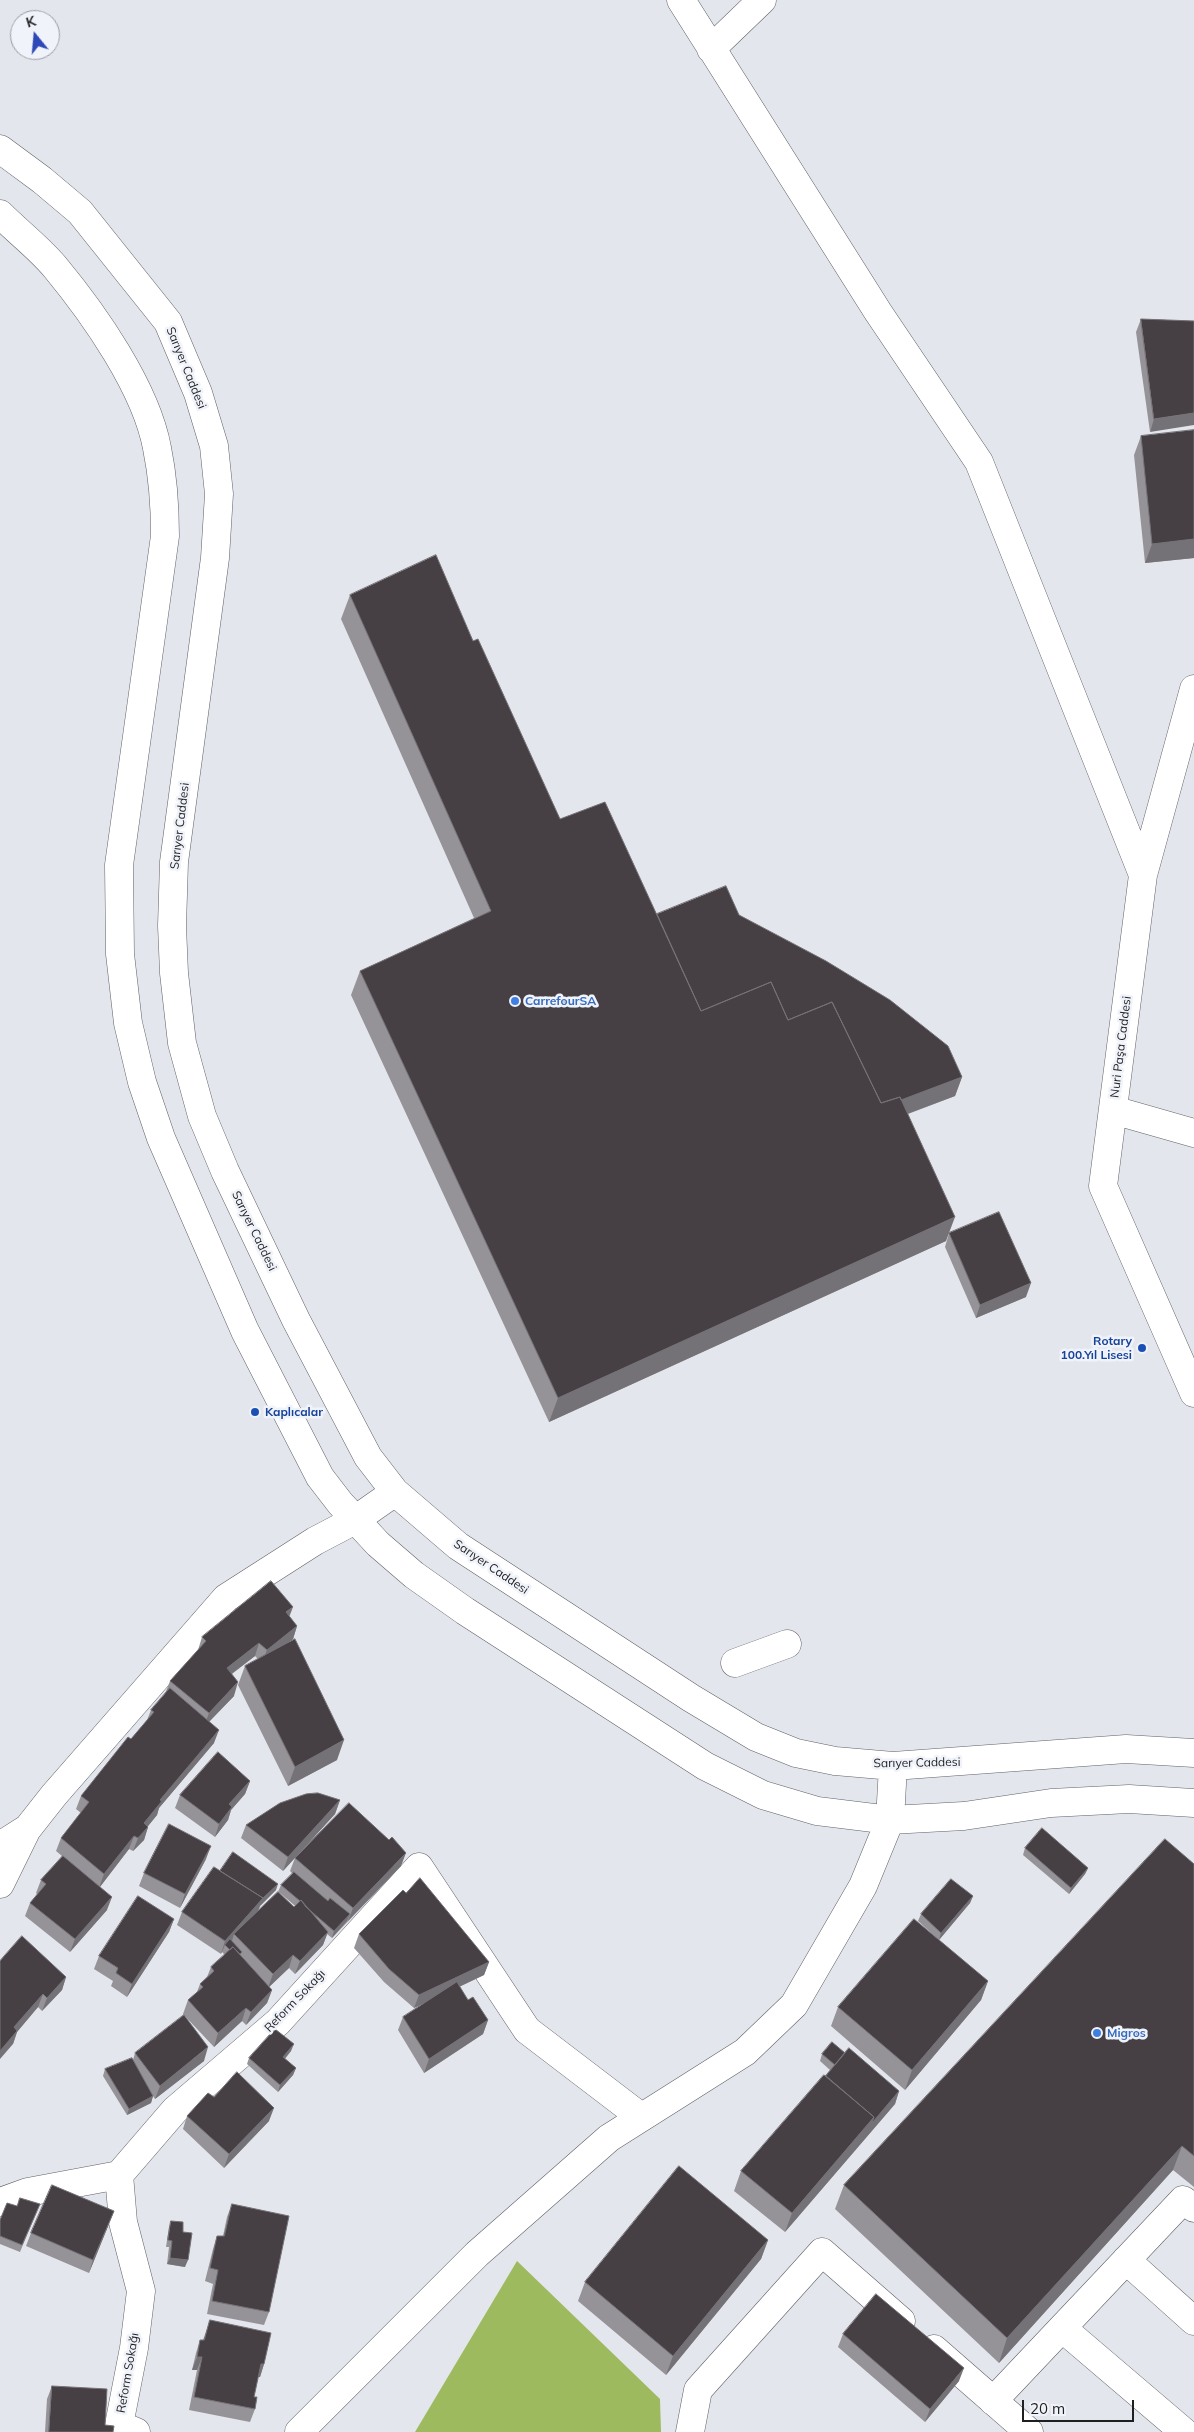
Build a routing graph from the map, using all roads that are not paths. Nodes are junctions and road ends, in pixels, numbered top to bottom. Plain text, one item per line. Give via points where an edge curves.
1 (681, 0) edge
2 (762, 0) edge
3 (711, 49) junction
4 (0, 149) edge
5 (0, 214) edge
6 (1194, 688) edge
7 (1143, 875) junction
8 (1113, 1110) junction
9 (1194, 1133) edge
10 (1194, 1393) edge
11 (395, 1492) junction
12 (355, 1520) junction
13 (787, 1644) dead end
14 (735, 1663) dead end
15 (1194, 1753) edge
16 (893, 1766) junction
17 (1194, 1803) edge
18 (890, 1820) junction
19 (28, 1828) junction
20 (0, 1846) edge
21 (0, 1884) edge
22 (641, 2117) junction
23 (119, 2175) junction
24 (0, 2202) edge
25 (1194, 2208) edge
26 (1126, 2260) junction
27 (1194, 2321) edge
28 (1062, 2328) junction
29 (993, 2401) junction
30 (125, 2430) edge
31 (298, 2432) edge
32 (690, 2432) edge
33 (1029, 2432) edge
34 (1184, 2432) edge

1 - 3 street
2 - 3 street
3 - 7 street via 878,312 979,462
4 - 11 street, Sarıyer Caddesi via 80,212 168,322 198,393 214,446 219,494 215,558 174,862 174,973 182,1043 202,1116 296,1320 368,1457
5 - 12 street via 54,266 112,344 141,400 157,447 165,536 119,864 120,954 128,1023 142,1082 161,1138 245,1331 320,1477
6 - 7 street, Nuri Paşa Caddesi
7 - 8 street, Nuri Paşa Caddesi
8 - 9 street
8 - 10 street, Nuri Paşa Caddesi via 1103,1186
11 - 12 street
11 - 16 street, Sarıyer Caddesi via 458,1546 642,1668 756,1737 796,1753 835,1762
12 - 18 street via 414,1575 464,1611 705,1766 772,1798 817,1811
12 - 19 street via 315,1541 226,1598
13 - 14 street
15 - 16 street, Sarıyer Caddesi via 1126,1749
16 - 18 street
17 - 18 street via 1129,1798 1051,1803 964,1816
18 - 22 street via 864,1886 794,2005 745,2052
19 - 20 street
19 - 21 street
22 - 23 street, Reform Sokağı via 527,2030 419,1867 278,2022 175,2110
22 - 31 street via 608,2138 477,2254
23 - 24 street via 28,2192
23 - 30 street, Reform Sokağı via 122,2222 141,2291
25 - 26 street via 1183,2200
26 - 27 street
26 - 28 street
28 - 29 street
28 - 34 street
29 - 32 street via 822,2252 698,2390
29 - 33 street

